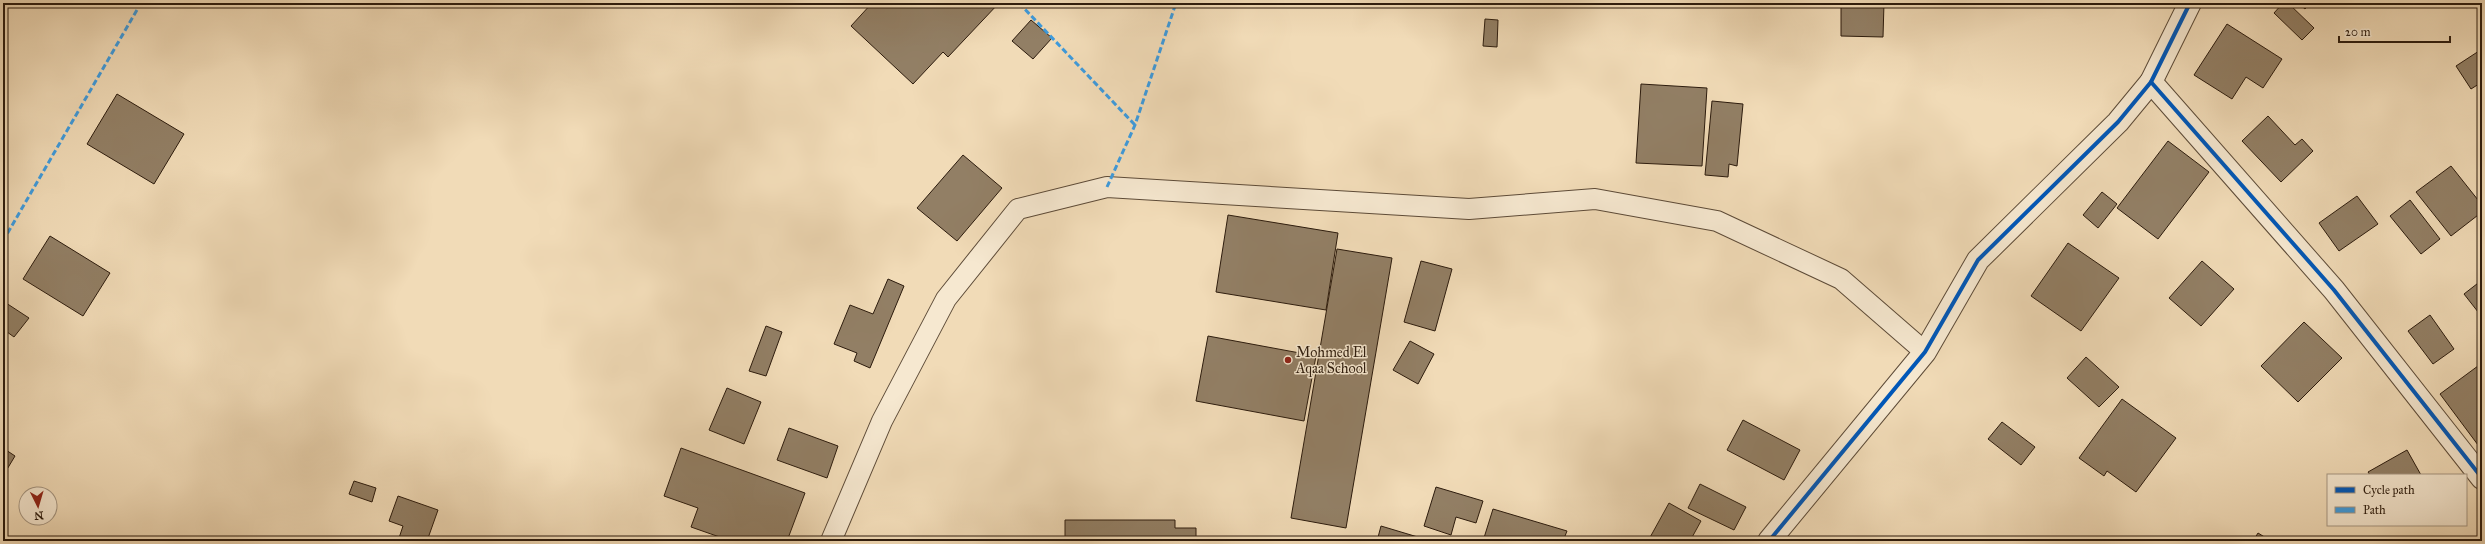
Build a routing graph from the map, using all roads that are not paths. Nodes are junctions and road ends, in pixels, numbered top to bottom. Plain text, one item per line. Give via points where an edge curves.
1 (2190, 3) edge
2 (2150, 82) junction
3 (1925, 352) junction
4 (2482, 478) edge
5 (831, 541) edge
6 (1769, 541) edge

1 - 2 street
2 - 3 street via 2118,122 1978,260
2 - 4 street via 2334,290
3 - 5 lane via 1841,278 1717,221 1594,199 1469,209 1107,187 1018,209 946,299 882,421
3 - 6 street

